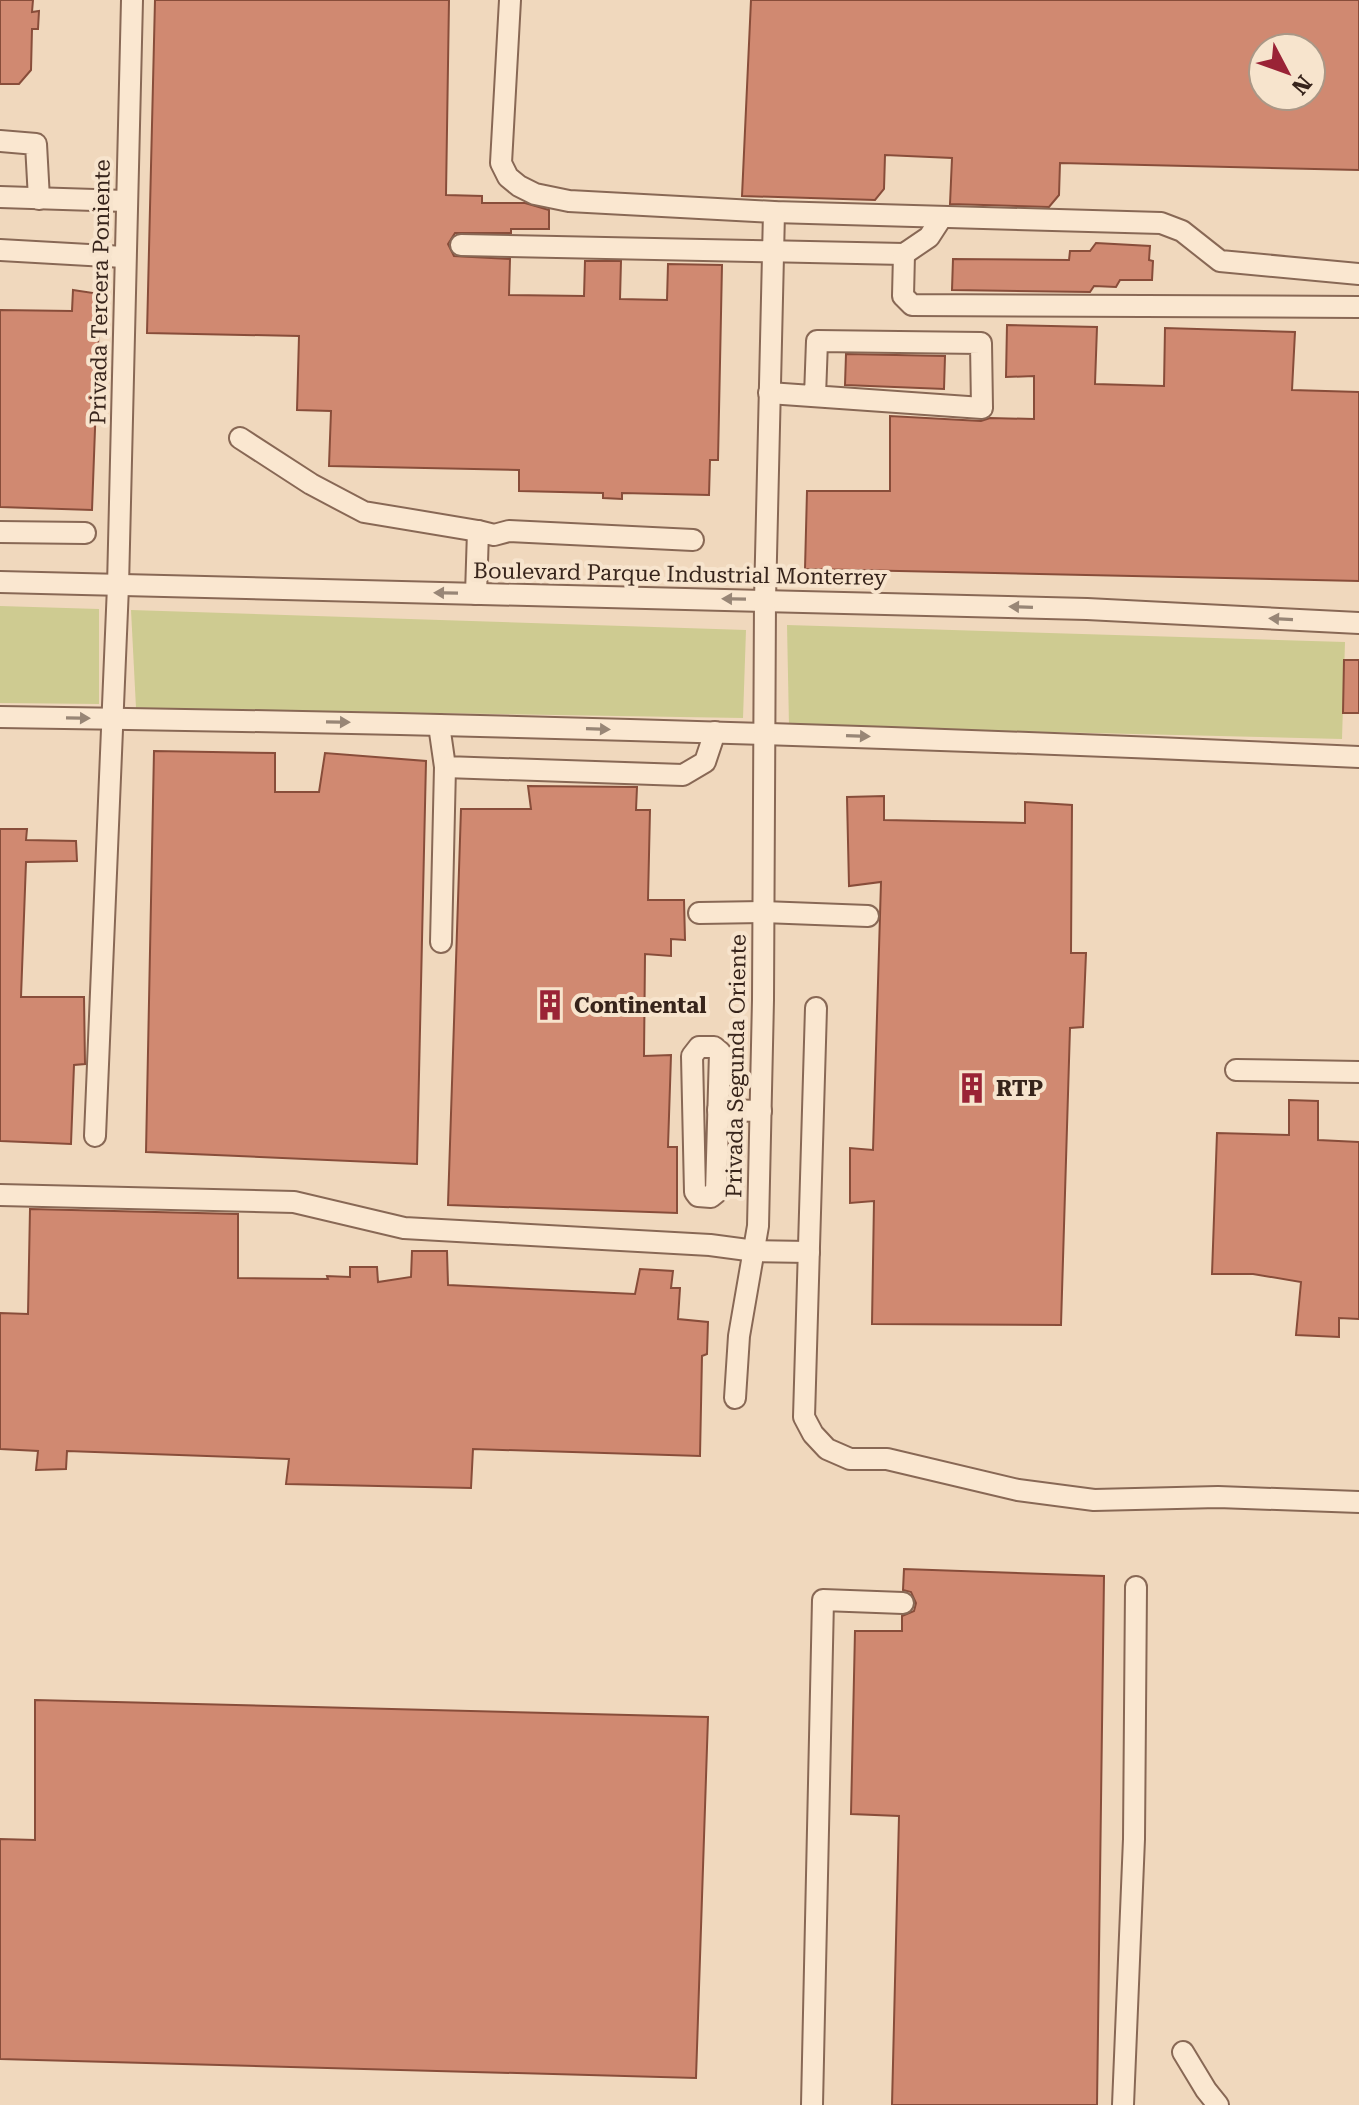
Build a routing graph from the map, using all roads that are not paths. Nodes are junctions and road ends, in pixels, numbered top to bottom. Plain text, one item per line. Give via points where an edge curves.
1 (132, 0) edge
2 (510, 0) edge
3 (0, 141) edge
4 (0, 197) edge
5 (39, 199) junction
6 (126, 201) junction
7 (774, 212) junction
8 (942, 217) junction
9 (461, 245) dead end
10 (0, 250) edge
11 (773, 253) junction
12 (904, 254) junction
13 (124, 257) junction
14 (1359, 274) edge
15 (1359, 307) edge
16 (769, 393) junction
17 (815, 396) junction
18 (240, 438) dead end
19 (478, 531) junction
20 (0, 532) edge
21 (85, 533) dead end
22 (693, 540) dead end
23 (0, 582) edge
24 (118, 586) junction
25 (476, 594) junction
26 (765, 600) junction
27 (1359, 623) edge
28 (0, 717) edge
29 (112, 718) junction
30 (439, 725) junction
31 (715, 732) junction
32 (764, 734) junction
33 (1359, 757) edge
34 (445, 767) junction
35 (763, 912) junction
36 (699, 913) dead end
37 (868, 916) dead end
38 (441, 942) dead end
39 (816, 1008) dead end
40 (1236, 1070) dead end
41 (1359, 1072) edge
42 (718, 1110) junction
43 (761, 1111) junction
44 (95, 1136) dead end
45 (0, 1195) edge
46 (755, 1251) junction
47 (809, 1252) junction
48 (735, 1398) dead end
49 (1359, 1502) edge
50 (1136, 1587) dead end
51 (903, 1603) dead end
52 (1183, 2052) dead end
53 (812, 2105) edge
54 (1123, 2105) edge
55 (1218, 2105) edge

1 - 6 street, Privada Tercera Poniente
2 - 7 street via 501,163 508,177 535,194 569,201
3 - 5 street via 36,144
4 - 5 street
5 - 6 street
6 - 13 street, Privada Tercera Poniente
7 - 8 street
7 - 11 street, Privada Segunda Oriente
8 - 12 street via 929,237
8 - 14 street via 1161,223 1182,231 1220,261
9 - 11 street
10 - 13 street
11 - 12 street
11 - 16 street, Privada Segunda Oriente
12 - 15 street via 903,296 912,305
13 - 24 street, Privada Tercera Poniente
16 - 17 street
16 - 26 street, Privada Segunda Oriente
17 - 17 street via 982,408 981,343 817,341
18 - 19 street via 364,512
19 - 22 street
19 - 25 street
20 - 21 street
23 - 24 street, Boulevard Parque Industrial Monterrey
25 -> 24 street, Boulevard Parque Industrial Monterrey
24 - 29 street, Privada Tercera Poniente
26 -> 25 street, Boulevard Parque Industrial Monterrey
27 -> 26 street, Boulevard Parque Industrial Monterrey
26 - 32 street, Privada Segunda Oriente
28 -> 29 street
29 -> 30 street
29 - 44 street, Privada Tercera Poniente
30 -> 31 street
30 - 34 street
31 - 32 street
31 - 34 street via 705,762 683,775
32 -> 33 street
32 - 35 street, Privada Segunda Oriente
34 - 38 street
35 - 36 street
35 - 37 street
35 - 43 street, Privada Segunda Oriente
39 - 47 street
40 - 41 street
42 - 42 street via 720,1052 699,1047 692,1056 698,1196 716,1193
42 - 43 street
43 - 46 street, Privada Segunda Oriente
45 - 46 street via 294,1202 404,1228
46 - 47 street
46 - 48 street, Privada Segunda Oriente via 739,1336
47 - 49 street via 804,1417 827,1449 850,1459 887,1459 1018,1490 1094,1500
50 - 54 street via 1134,1839
51 - 53 street via 823,1600
52 - 55 street

